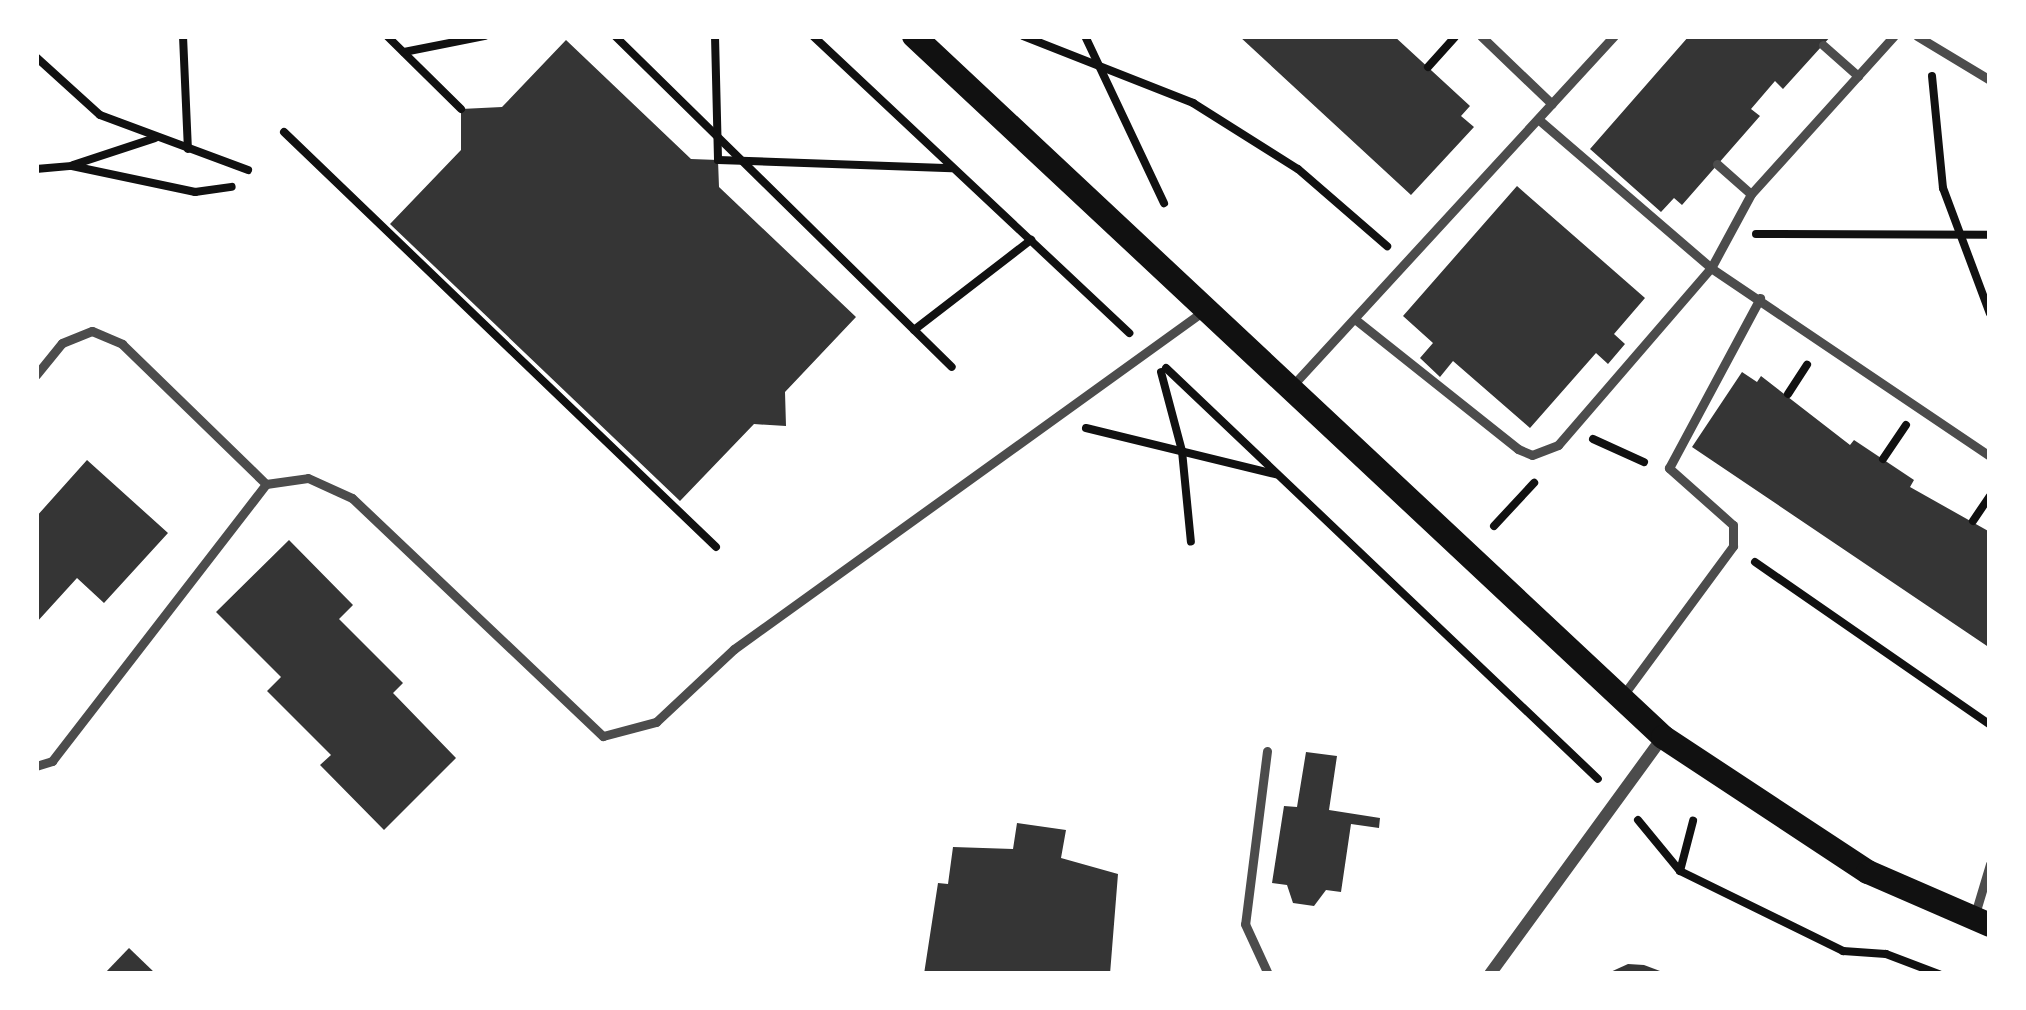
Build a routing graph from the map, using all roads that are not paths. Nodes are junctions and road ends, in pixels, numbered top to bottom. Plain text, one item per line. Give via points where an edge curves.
1 (914, 36) edge
2 (1481, 36) edge
3 (1614, 36) edge
4 (1894, 36) edge
5 (1917, 36) edge
6 (1823, 45) dead end
7 (1858, 76) junction
8 (1990, 80) edge
9 (1552, 104) junction
10 (1538, 119) junction
11 (1718, 164) dead end
12 (1751, 194) junction
13 (1711, 268) junction
14 (1760, 298) junction
15 (1205, 310) junction
16 (1356, 320) junction
17 (36, 375) edge
18 (1288, 390) junction
19 (1990, 456) edge
20 (266, 484) junction
21 (1621, 699) junction
22 (1663, 737) junction
23 (1268, 751) dead end
24 (36, 766) edge
25 (1990, 864) edge
26 (1982, 922) edge
27 (1268, 974) edge
28 (1490, 974) edge

1 - 15 main road
2 - 9 lane
3 - 9 lane
4 - 7 lane
5 - 8 lane
6 - 7 lane
7 - 12 lane
9 - 10 lane
10 - 13 lane
10 - 16 lane
11 - 12 lane
12 - 13 lane
13 - 14 lane
13 - 16 lane via 1558,445 1532,454
14 - 19 lane
14 - 21 lane via 1669,468 1733,525 1733,546
15 - 18 main road
15 - 20 lane via 734,650 656,722 603,736 352,497 308,478
16 - 18 lane
17 - 20 lane via 62,344 92,331 122,344
18 - 21 main road
20 - 24 lane via 52,761
21 - 22 main road
22 - 26 main road via 1868,872
22 - 28 street
23 - 27 lane via 1245,924
25 - 26 lane

